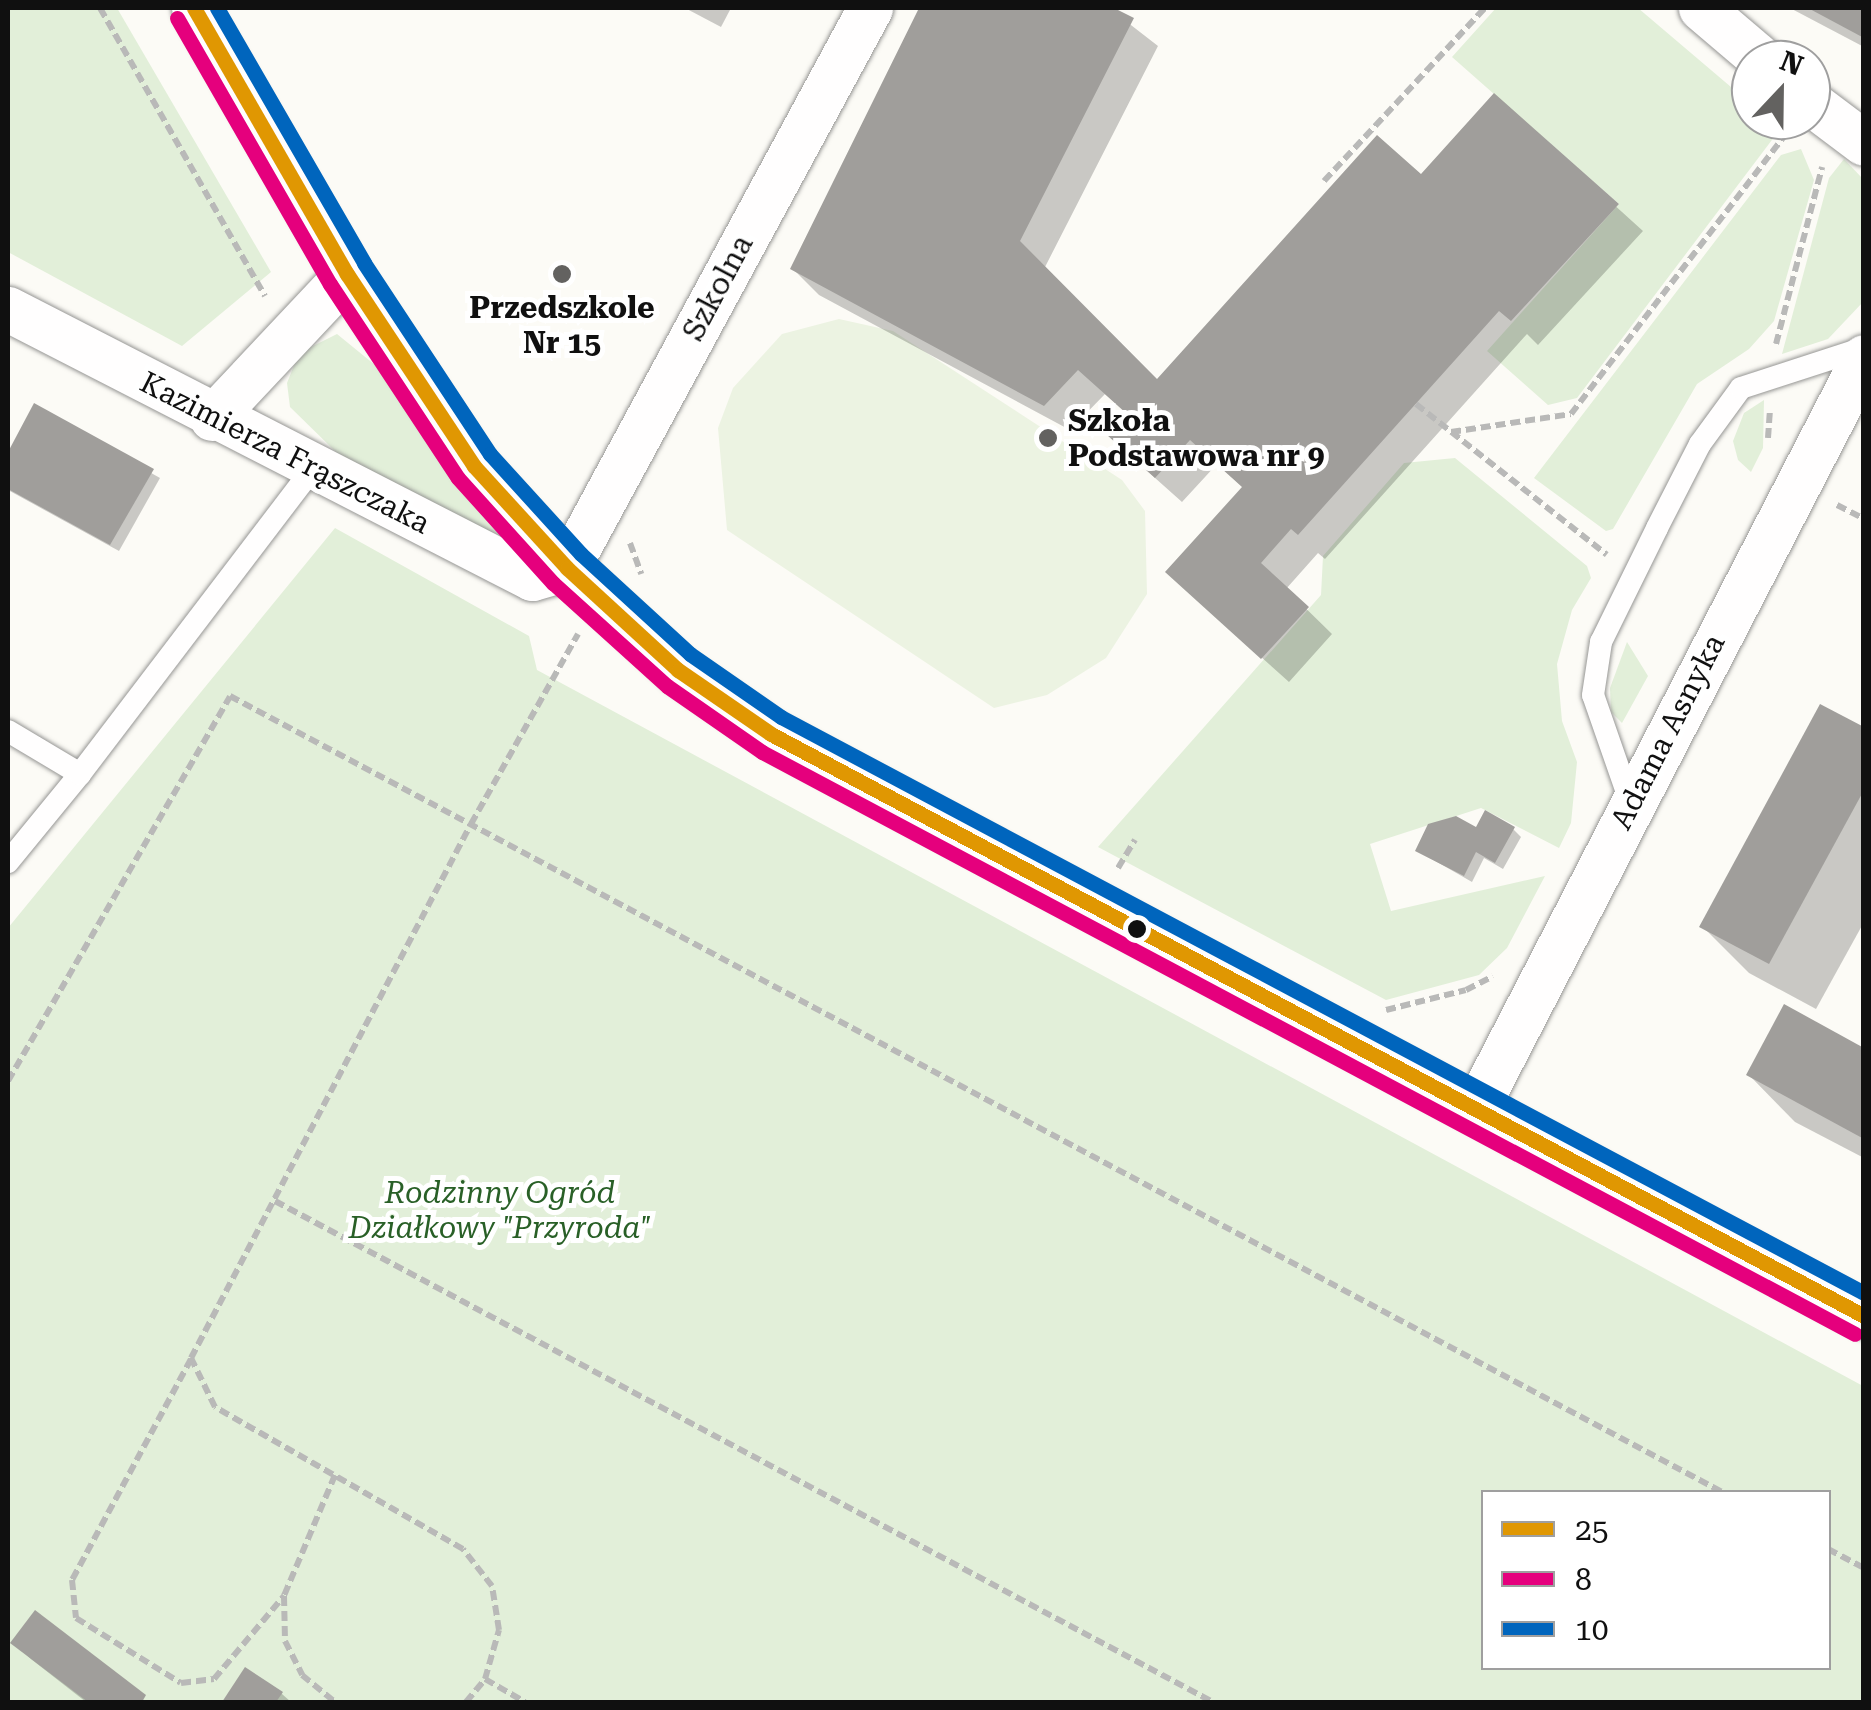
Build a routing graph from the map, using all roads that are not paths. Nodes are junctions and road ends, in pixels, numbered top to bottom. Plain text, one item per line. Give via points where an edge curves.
1 (194, 8) edge
2 (870, 8) edge
3 (1701, 8) edge
4 (1739, 40) edge
5 (1831, 128) edge
6 (1864, 143) edge
7 (348, 274) junction
8 (8, 309) edge
9 (1864, 348) edge
10 (1864, 358) edge
11 (212, 418) junction
12 (312, 469) junction
13 (566, 568) junction
14 (8, 731) edge
15 (80, 774) junction
16 (1630, 804) junction
17 (8, 862) edge
18 (1476, 1108) junction
19 (1864, 1316) edge

1 - 7 street
2 - 13 street, Szkolna
3 - 4 street
5 - 6 street
7 - 11 street
7 - 13 street via 474,466
8 - 11 street, Kazimierza Frąszczaka
9 - 16 lane via 1742,388 1700,444 1656,528 1601,642 1593,696
10 - 16 street, Adama Asnyka
11 - 12 street, Kazimierza Frąszczaka
12 - 13 street, Kazimierza Frąszczaka via 532,578
12 - 15 lane
13 - 18 street via 678,670 771,734
14 - 15 lane
15 - 17 lane
16 - 18 street, Adama Asnyka
18 - 19 street

